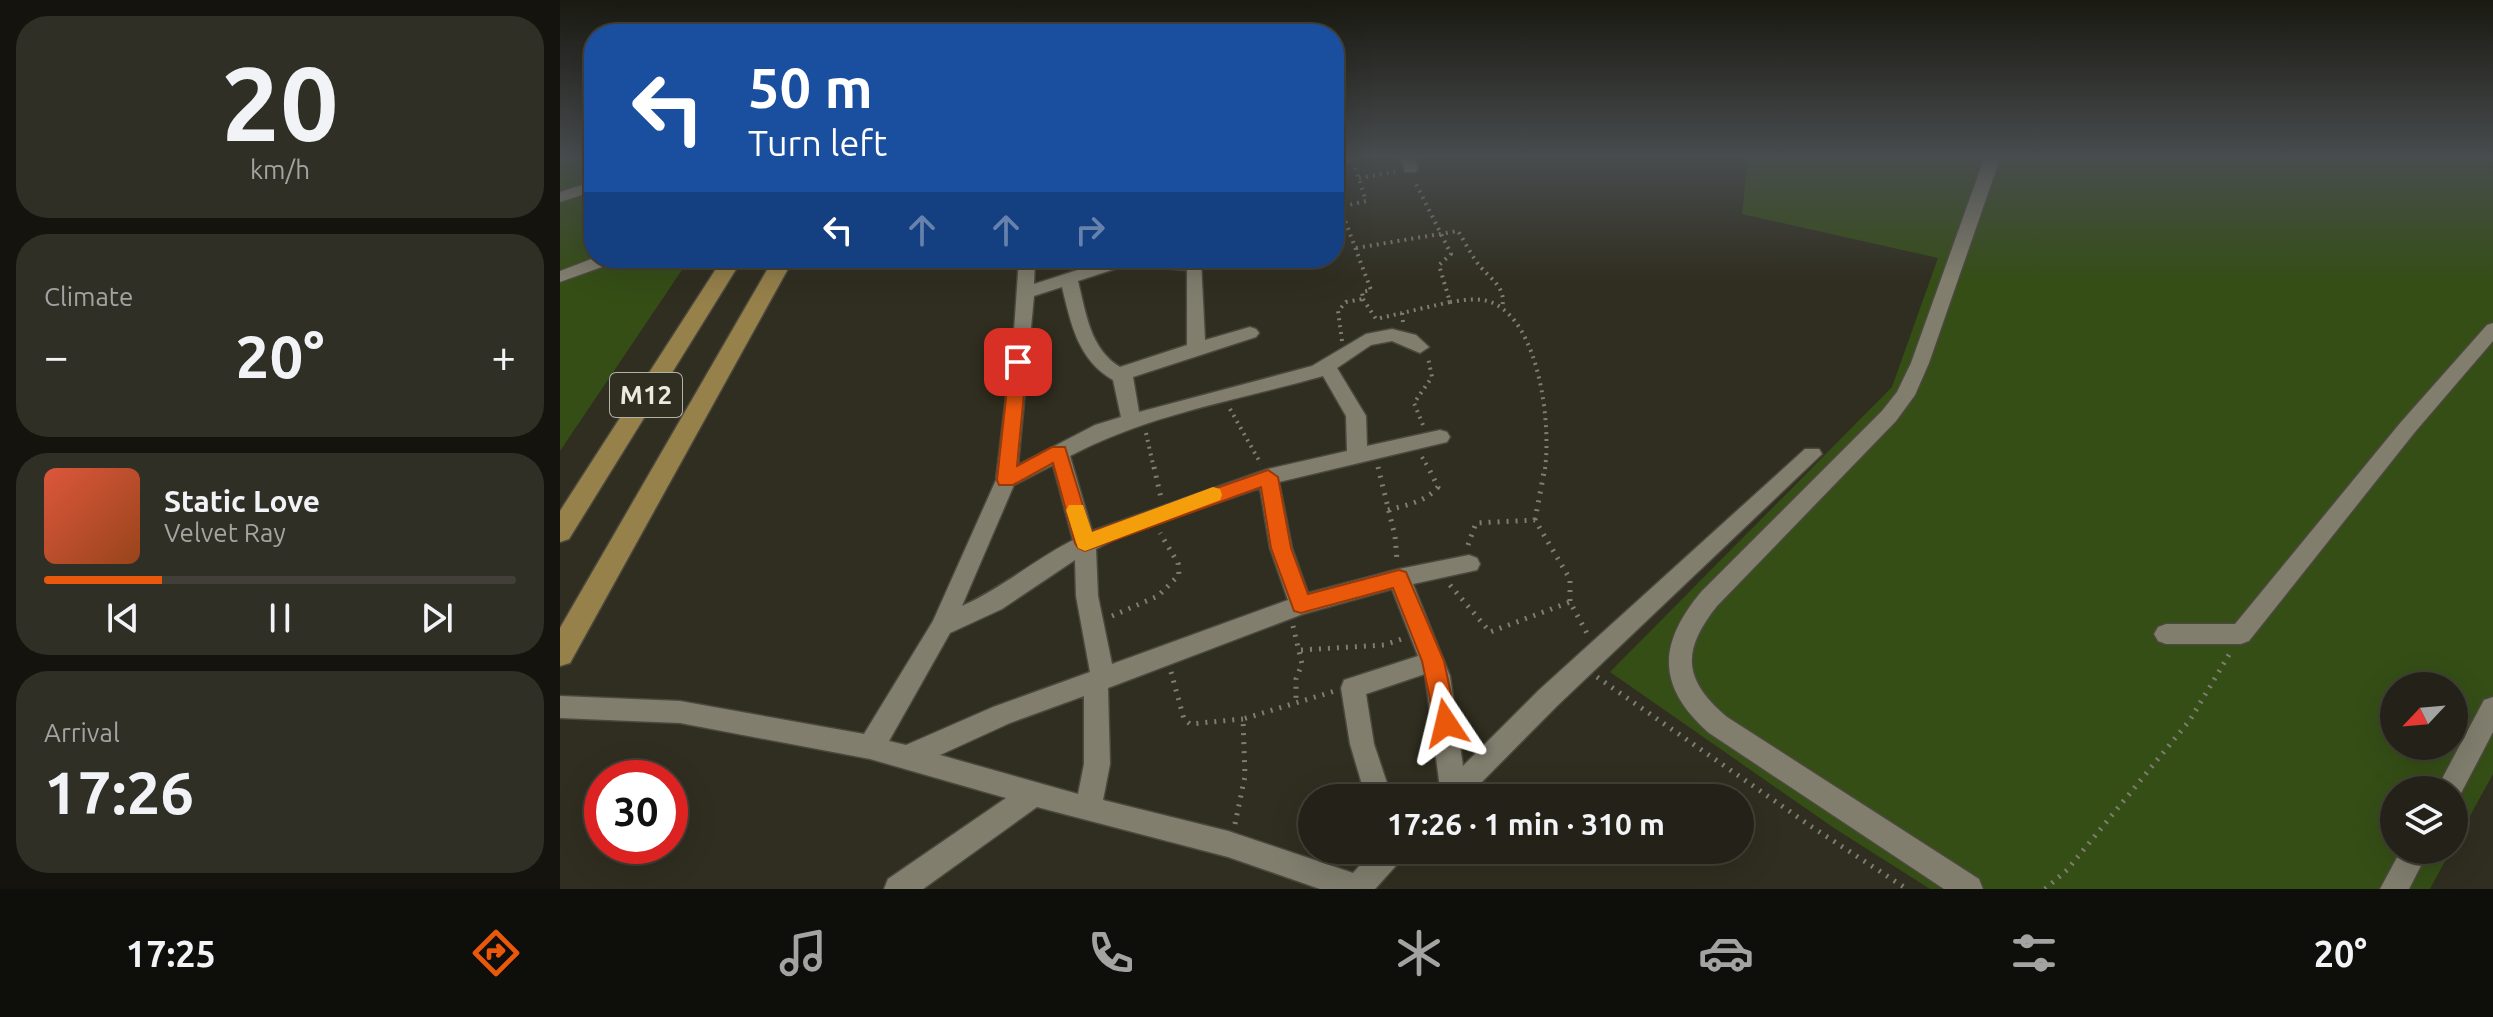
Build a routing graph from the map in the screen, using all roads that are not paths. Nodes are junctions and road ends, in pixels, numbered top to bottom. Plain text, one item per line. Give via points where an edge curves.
1 (1978, 197) edge
2 (584, 268) edge
3 (727, 268) edge
4 (778, 268) edge
5 (1026, 268) edge
6 (1101, 268) edge
7 (1196, 268) edge
8 (560, 277) edge
9 (1069, 278) junction
10 (1025, 293) junction
11 (2493, 329) edge
12 (1250, 333) dead end
13 (1420, 347) road end
14 (1196, 349) junction
15 (1327, 367) junction
16 (1122, 377) junction
17 (1131, 420) junction
18 (1440, 437) dead end
19 (1059, 452) junction
20 (1812, 454) dead end
21 (1366, 455) junction
22 (1268, 477) junction
23 (1006, 480) junction
24 (560, 532) edge
25 (1085, 543) junction
26 (1469, 564) road end
27 (1399, 578) junction
28 (1295, 608) junction
29 (942, 626) junction
30 (2166, 634) dead end
31 (560, 654) edge
32 (1433, 661) junction
33 (1100, 681) junction
34 (560, 707) edge
35 (2493, 708) edge
36 (870, 747) junction
37 (908, 757) junction
38 (2457, 776) edge
39 (1375, 784) edge
40 (1450, 784) edge
41 (1462, 784) edge
42 (1033, 794) junction
43 (1088, 809) junction
44 (1380, 864) edge
45 (2408, 864) edge
46 (898, 889) edge
47 (1358, 889) edge
48 (1969, 889) edge
49 (2394, 889) edge

1 - 48 street via 1905,395 1699,611 1683,635 1679,655 1687,688 1727,732
2 - 8 street
3 - 24 main road, M12
4 - 31 main road, M12
5 - 10 street
6 - 9 street
7 - 14 street
9 - 10 street
9 - 16 street via 1090,352
10 - 23 street
11 - 30 street via 2241,634
12 - 14 street
13 - 15 street via 1401,336 1377,337 1346,350
14 - 16 street via 1132,368
15 - 17 street
15 - 21 street via 1356,416
16 - 17 street
17 - 19 street
18 - 21 street
19 - 23 street
19 - 25 street
20 - 41 street
21 - 22 street
22 - 25 street
22 - 28 street
23 - 29 street
25 - 29 street via 994,602
25 - 33 street
26 - 27 street
27 - 28 street
27 - 32 street
28 - 33 street
29 - 36 street
32 - 39 street via 1353,688
32 - 40 street via 1446,723
33 - 37 street via 1002,715
33 - 43 street via 1097,764
34 - 36 street via 680,712
35 - 38 street
36 - 37 street
37 - 42 street
42 - 43 street
42 - 46 street
43 - 47 street via 1228,844
44 - 47 street
45 - 49 street

